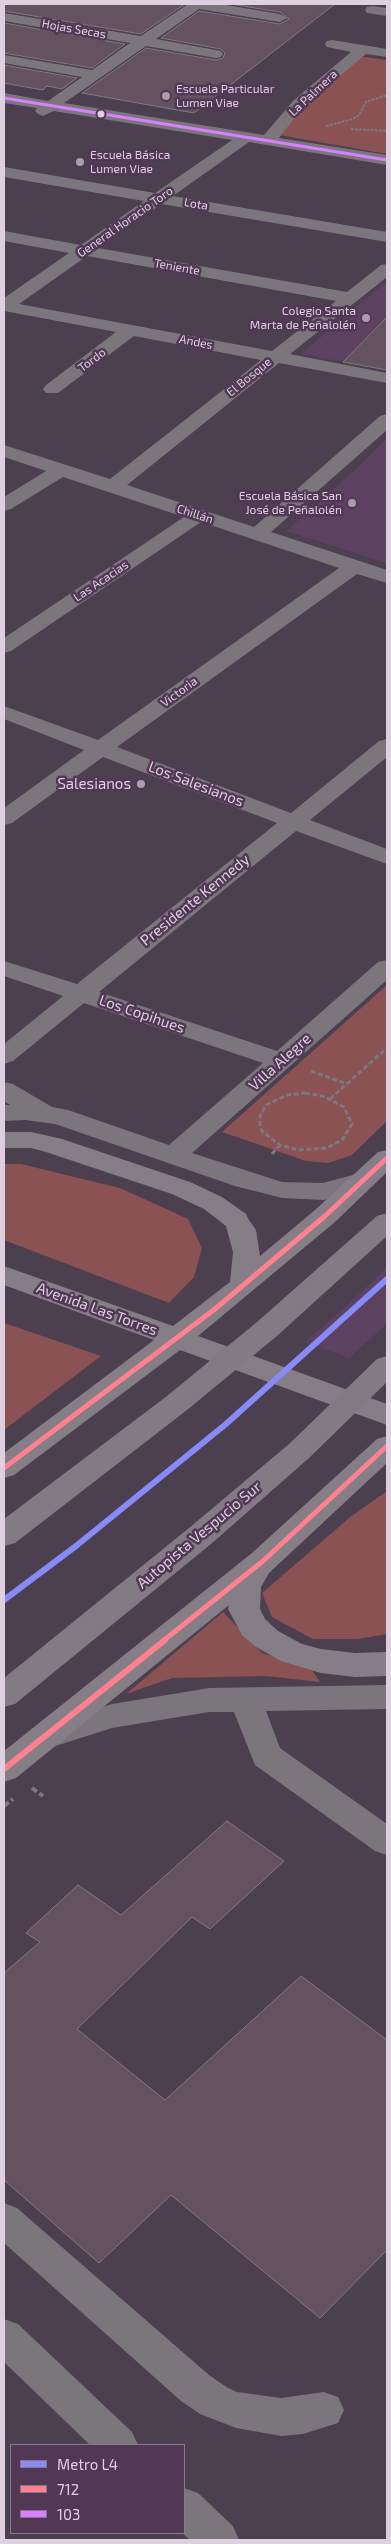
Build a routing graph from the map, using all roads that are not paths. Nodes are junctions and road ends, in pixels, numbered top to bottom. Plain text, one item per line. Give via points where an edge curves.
1 (197, 4) edge
2 (372, 10) dead end
3 (387, 12) edge
4 (4, 17) edge
5 (280, 18) dead end
6 (143, 42) junction
7 (332, 44) dead end
8 (363, 49) junction
9 (387, 53) edge
10 (216, 54) dead end
11 (4, 59) edge
12 (95, 75) junction
13 (4, 98) edge
14 (4, 108) edge
15 (46, 110) junction
16 (241, 141) junction
17 (268, 141) junction
18 (387, 160) edge
19 (387, 169) edge
20 (4, 172) edge
21 (159, 198) junction
22 (4, 236) edge
23 (387, 237) edge
24 (84, 250) junction
25 (387, 269) edge
26 (350, 298) junction
27 (4, 306) edge
28 (131, 330) junction
29 (275, 357) junction
30 (387, 378) edge
31 (52, 389) dead end
32 (387, 420) edge
33 (4, 451) edge
34 (61, 470) junction
35 (112, 487) junction
36 (4, 505) edge
37 (199, 515) junction
38 (258, 534) junction
39 (354, 566) junction
40 (387, 577) edge
41 (4, 647) edge
42 (4, 712) edge
43 (387, 746) edge
44 (100, 749) junction
45 (4, 818) edge
46 (292, 821) junction
47 (387, 857) edge
48 (387, 967) edge
49 (4, 968) edge
50 (80, 993) junction
51 (4, 1056) edge
52 (281, 1061) junction
53 (4, 1090) edge
54 (4, 1113) edge
55 (44, 1114) junction
56 (4, 1140) edge
57 (173, 1156) junction
58 (387, 1158) edge
59 (364, 1180) junction
60 (387, 1222) edge
61 (4, 1275) edge
62 (4, 1286) edge
63 (34, 1286) junction
64 (243, 1286) junction
65 (385, 1368) edge
66 (387, 1415) edge
67 (387, 1446) edge
68 (4, 1468) edge
69 (4, 1535) edge
70 (263, 1560) junction
71 (387, 1664) edge
72 (4, 1695) edge
73 (244, 1698) junction
74 (387, 1698) edge
75 (44, 1737) junction
76 (4, 1768) edge
77 (387, 1842) edge
78 (4, 2220) edge
79 (4, 2337) edge
80 (324, 2410) dead end
81 (117, 2444) edge
82 (185, 2508) edge
83 (219, 2540) edge

1 - 5 street, Hojas Secas
1 - 6 street, Hojas Secas
2 - 3 street
4 - 6 street, Hojas Secas
6 - 10 street, Hojas Secas
6 - 12 street, Hojas Secas
7 - 8 street
8 - 9 street
8 - 17 street, La Palmera via 300,103
11 - 12 street
12 - 15 street, Hojas Secas
13 - 15 street
14 - 15 street
15 - 16 street
16 - 17 street
16 - 19 street
16 - 21 street, General Horacio Toro
17 - 18 street
20 - 21 street, Lota
21 - 23 street, Lota
21 - 24 street, General Horacio Toro
22 - 24 street, Teniente
24 - 26 street, Teniente
24 - 27 street, General Horacio Toro
25 - 26 street, El Bosque
26 - 29 street, El Bosque
27 - 28 street, Andes
28 - 29 street, Andes
28 - 31 street, Tordo
29 - 30 street, Andes
29 - 35 street, El Bosque
32 - 38 street
33 - 34 street, Chillán
34 - 35 street, Chillán
34 - 36 street
35 - 37 street, Chillán
37 - 38 street, Chillán
37 - 41 street, Las Acacias
38 - 39 street, Chillán
39 - 40 street, Chillán
39 - 44 street, Victoria
42 - 44 street, Los Salesianos
43 - 46 street, Presidente Kennedy
44 - 45 street, Victoria
44 - 46 street, Los Salesianos
46 - 47 street, Los Salesianos
46 - 50 street, Presidente Kennedy
48 - 52 street, Villa Alegre
49 - 50 street, Los Copihues
50 - 51 street, Presidente Kennedy
50 - 52 street, Los Copihues
52 - 57 street, Villa Alegre
53 - 55 street
54 - 55 street
55 - 57 street via 74,1121
56 - 64 main road via 31,1140 53,1145 181,1188 213,1203 231,1216 242,1230 248,1252
57 - 59 street via 282,1190 324,1192
58 - 59 main road
59 - 64 main road
60 - 69 highway via 267,1329 177,1403
61 - 63 main road, Avenida Las Torres
62 - 63 main road
63 - 66 main road, Avenida Las Torres
64 - 68 main road
65 - 72 highway, Autopista Vespucio Sur via 299,1450
67 - 70 main road
70 - 71 main road via 249,1578 244,1603 248,1619 260,1634 305,1658 355,1665
70 - 75 main road
73 - 74 street
73 - 75 street via 174,1704 120,1714
73 - 77 street via 267,1756
75 - 76 main road
78 - 80 street via 195,2388 214,2401 236,2410 281,2417
79 - 81 street
82 - 83 street

